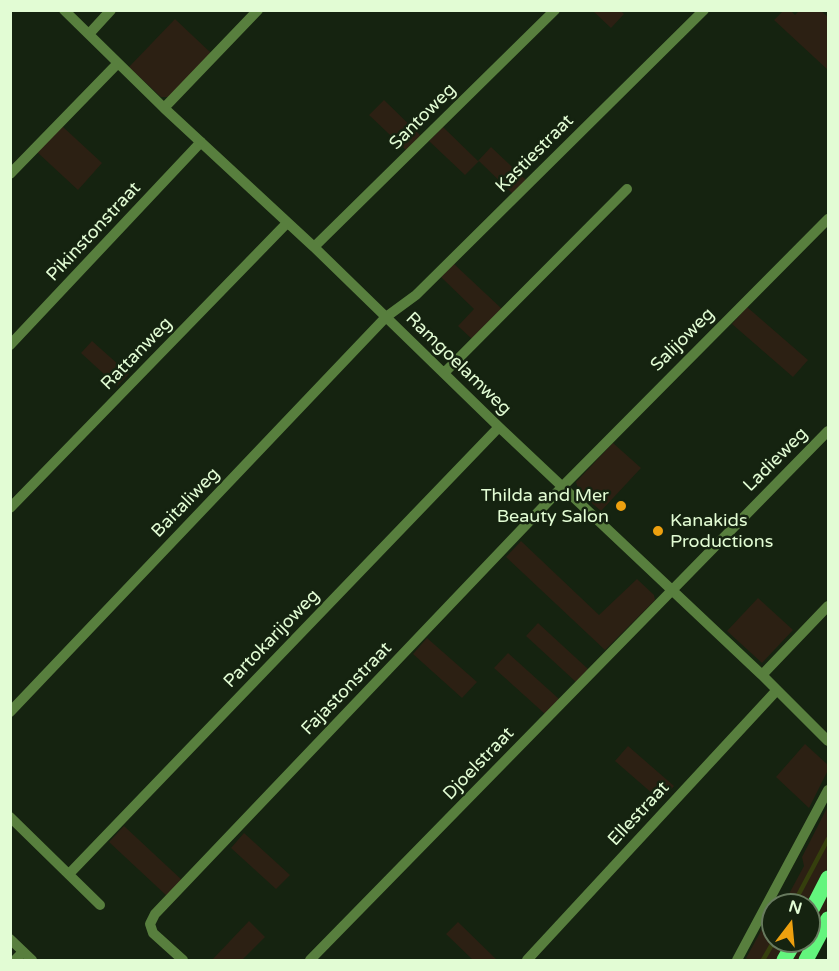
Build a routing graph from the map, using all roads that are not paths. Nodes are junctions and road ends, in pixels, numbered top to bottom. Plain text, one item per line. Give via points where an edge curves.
1 (64, 10) edge
2 (111, 10) edge
3 (258, 10) edge
4 (555, 10) edge
5 (704, 10) edge
6 (89, 34) junction
7 (118, 63) junction
8 (164, 108) junction
9 (201, 142) junction
10 (10, 174) edge
11 (627, 189) dead end
12 (828, 219) edge
13 (287, 223) junction
14 (314, 248) junction
15 (386, 317) junction
16 (10, 345) edge
17 (444, 373) junction
18 (499, 427) junction
19 (828, 431) edge
20 (563, 486) junction
21 (10, 508) edge
22 (672, 590) junction
23 (828, 606) edge
24 (762, 675) junction
25 (777, 690) junction
26 (10, 712) edge
27 (828, 741) edge
28 (828, 790) edge
29 (10, 817) edge
30 (69, 874) junction
31 (828, 878) edge
32 (820, 893) edge
33 (100, 905) dead end
34 (828, 919) edge
35 (10, 939) edge
36 (23, 952) junction
37 (15, 960) edge
38 (32, 960) edge
39 (183, 960) edge
40 (310, 960) edge
41 (527, 960) edge
42 (737, 960) edge
43 (806, 960) edge

1 - 6 street, Ramgoelamweg
2 - 6 street
3 - 8 street
4 - 14 street, Santoweg
5 - 15 street, Kastiestraat via 416,295
6 - 7 street, Ramgoelamweg
7 - 8 street, Ramgoelamweg
7 - 10 street
8 - 9 street, Ramgoelamweg
9 - 13 street, Ramgoelamweg
9 - 16 street, Pikinstonstraat
11 - 17 street
12 - 20 street, Salijoweg
13 - 14 street, Ramgoelamweg
13 - 21 street, Rattanweg
14 - 15 street, Ramgoelamweg
15 - 17 street, Ramgoelamweg
15 - 26 street, Baitaliweg
17 - 18 street, Ramgoelamweg
18 - 20 street, Ramgoelamweg
18 - 30 street, Partokarijoweg
19 - 22 street, Ladieweg
20 - 22 street, Ramgoelamweg
20 - 39 street, Fajastonstraat via 155,914 150,924 153,933
22 - 24 street, Ramgoelamweg
22 - 40 street, Djoelstraat
23 - 24 street
24 - 25 street, Ramgoelamweg
25 - 27 street, Ramgoelamweg
25 - 41 street, Ellestraat
28 - 42 street
29 - 30 street
30 - 33 street
31 - 32 main road
34 - 43 main road
35 - 36 street
36 - 37 street
36 - 38 street

